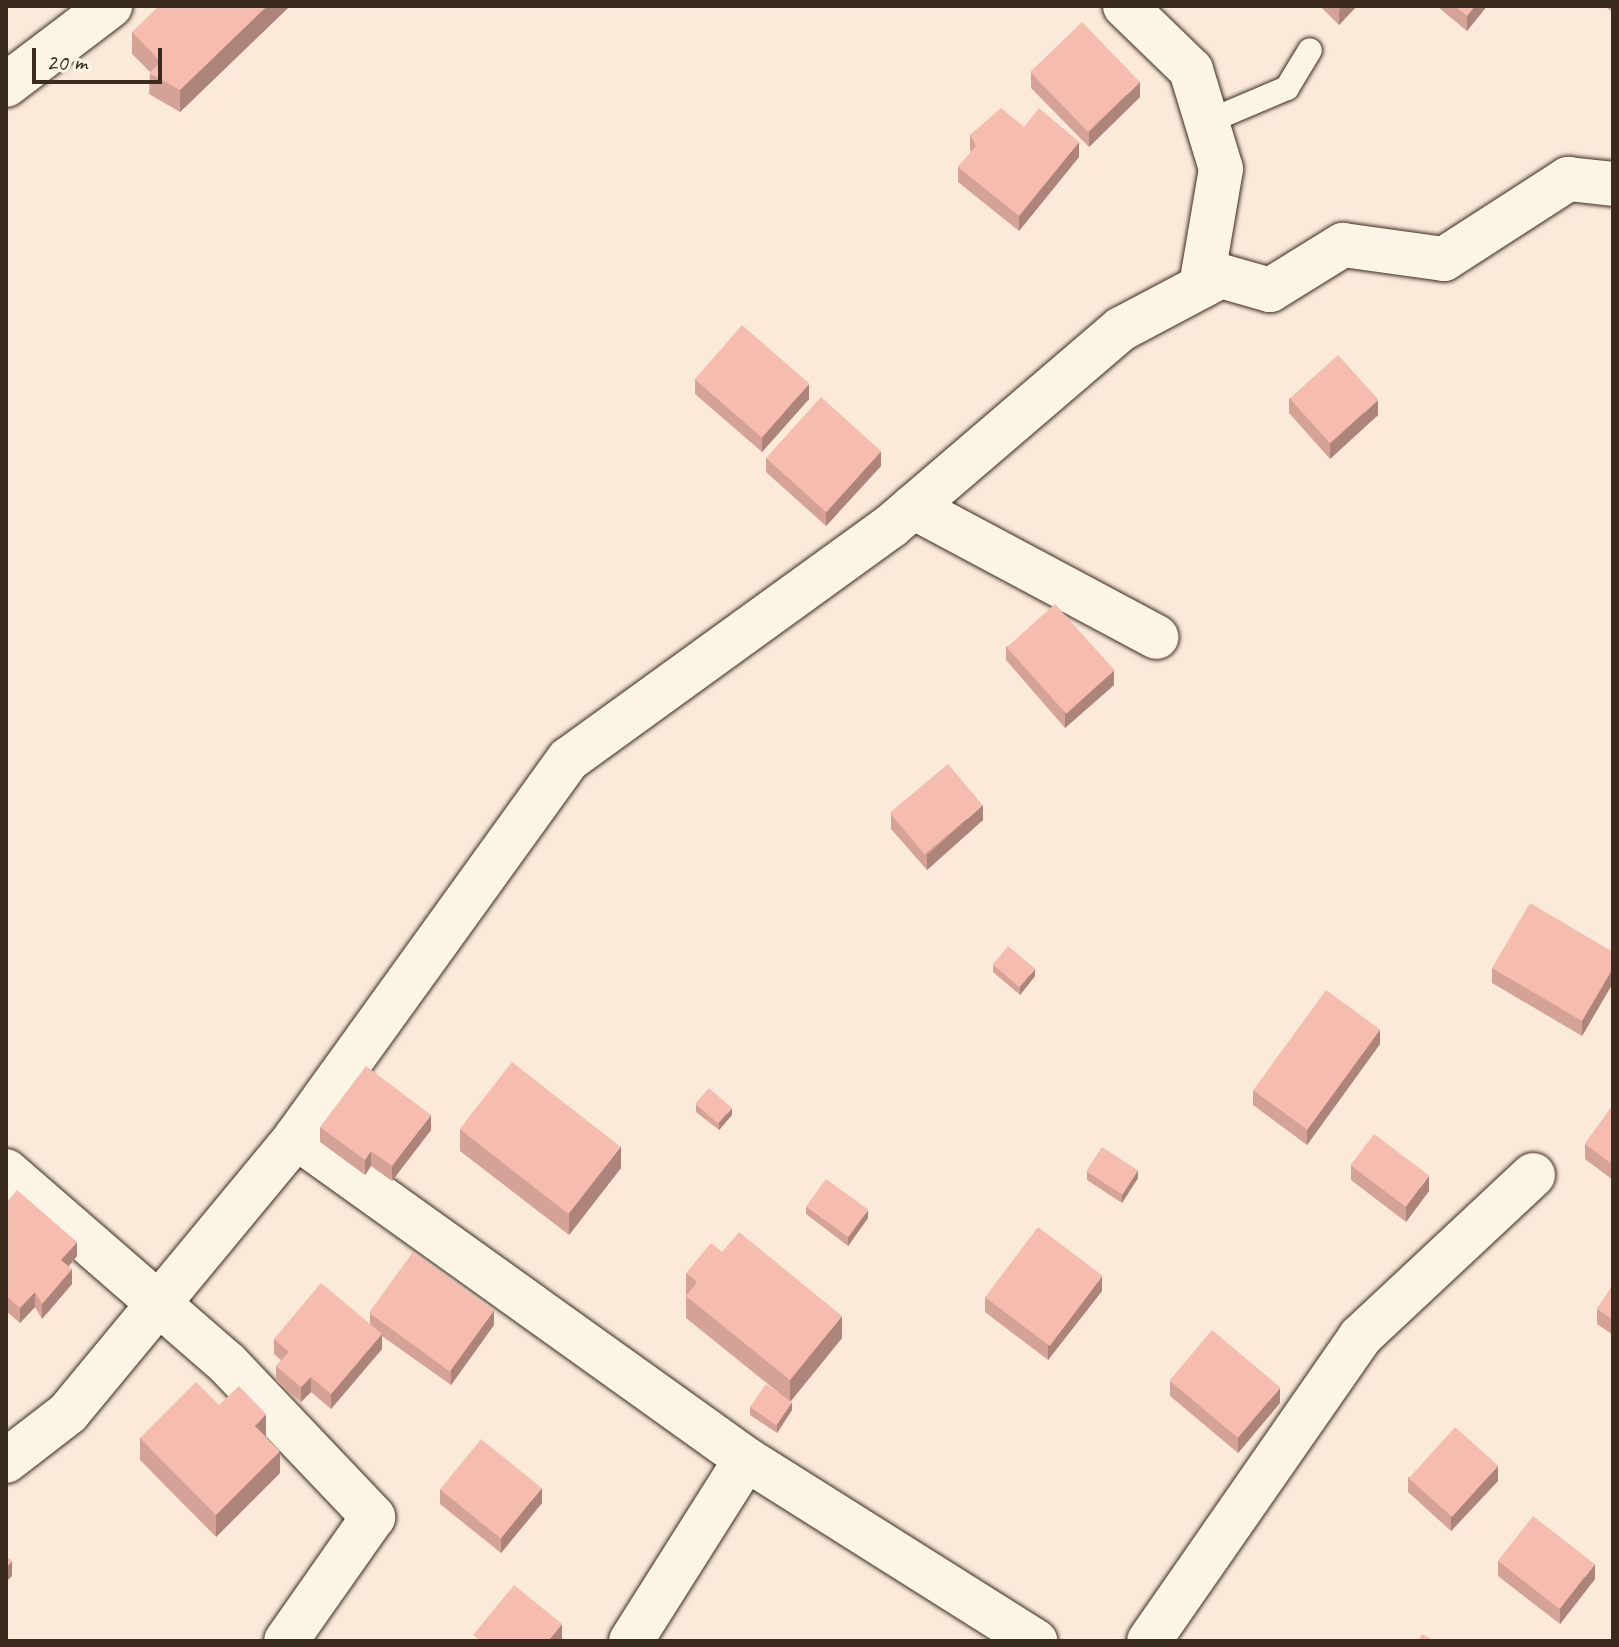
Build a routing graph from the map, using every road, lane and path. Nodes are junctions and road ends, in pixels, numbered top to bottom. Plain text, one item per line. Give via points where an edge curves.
1 (110, 6) edge
2 (1125, 6) edge
3 (1310, 50) dead end
4 (6, 85) edge
5 (1207, 122) junction
6 (1613, 184) edge
7 (1201, 286) junction
8 (913, 507) junction
9 (1156, 637) dead end
10 (296, 1137) junction
11 (6, 1171) edge
12 (1533, 1175) dead end
13 (158, 1303) junction
14 (746, 1459) junction
15 (6, 1461) edge
16 (286, 1641) edge
17 (631, 1641) edge
18 (1035, 1641) edge
19 (1149, 1641) edge

1 - 4 street
2 - 5 street via 1191,70
3 - 5 lane via 1287,88
5 - 7 street via 1221,169
6 - 7 street via 1568,179 1444,259 1343,245 1270,290 1221,276
7 - 8 street via 1121,329
8 - 9 street
8 - 10 street via 569,759
10 - 13 street
10 - 14 street
11 - 13 street
12 - 19 street via 1360,1337
13 - 15 street via 68,1413
13 - 16 street via 226,1362 373,1517
14 - 17 street
14 - 18 street

